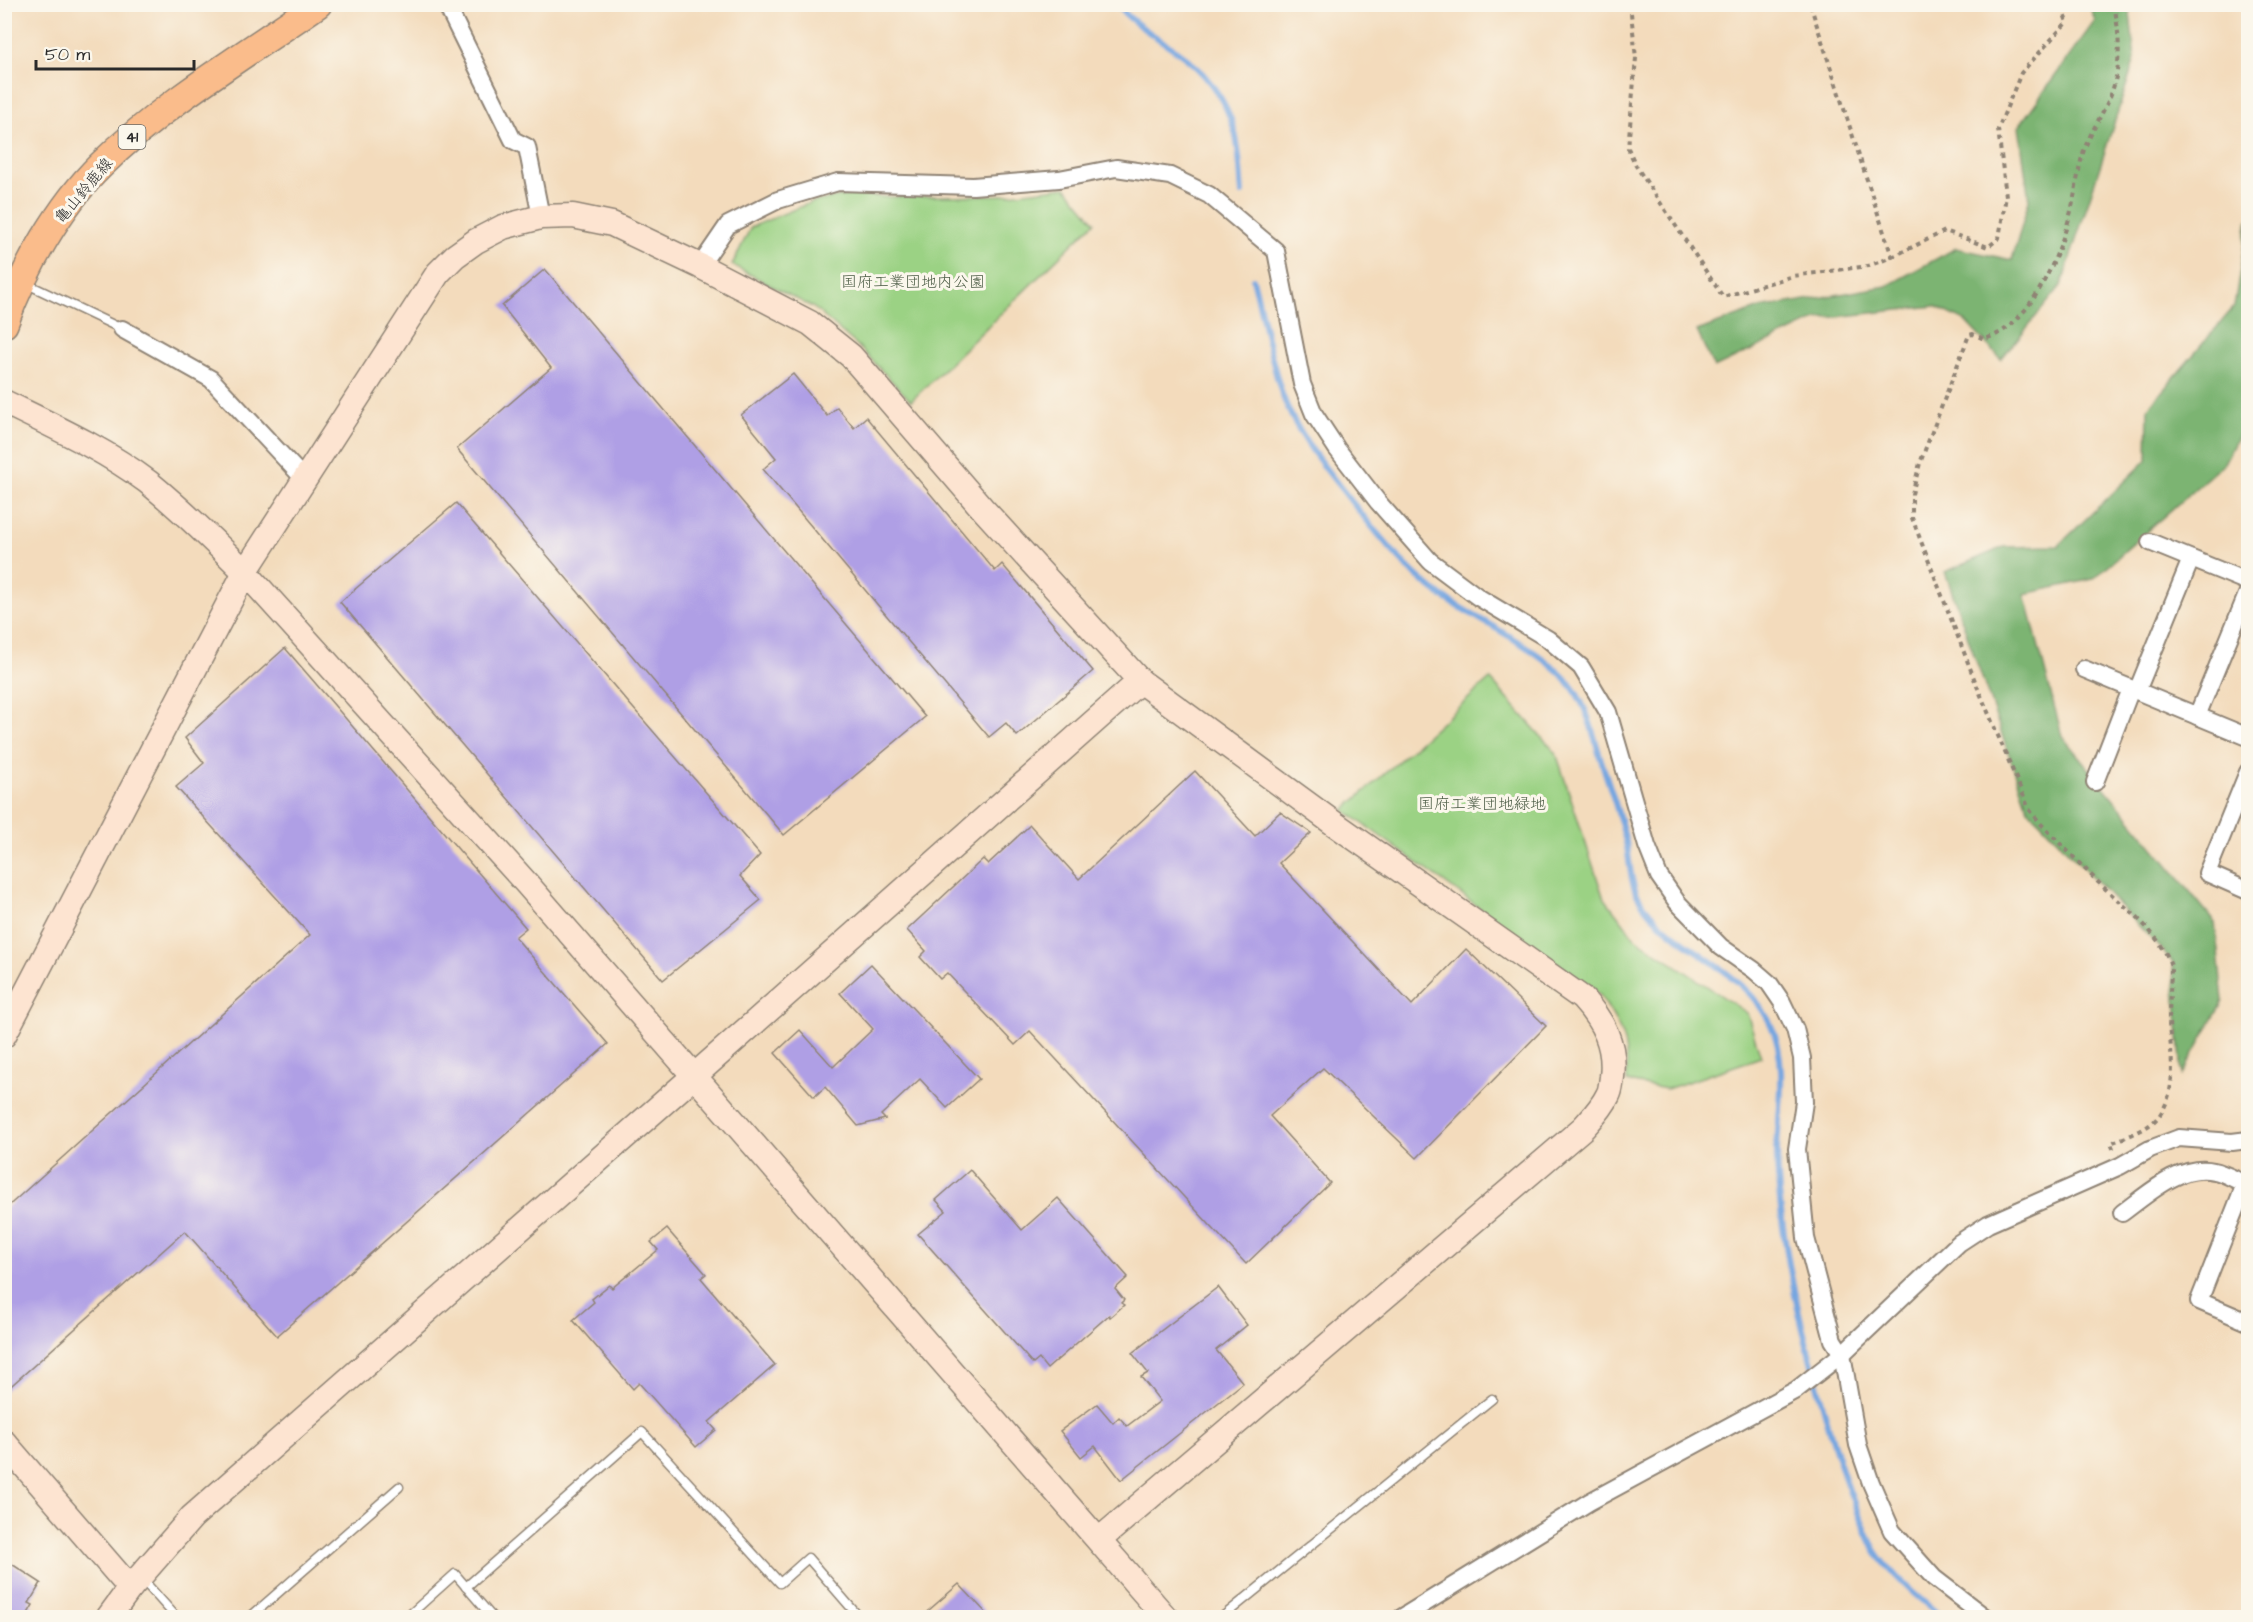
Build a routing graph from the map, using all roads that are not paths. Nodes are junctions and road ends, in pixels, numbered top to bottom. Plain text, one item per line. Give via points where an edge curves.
1 (318, 4) edge
2 (446, 4) edge
3 (540, 207) junction
4 (700, 266) junction
5 (21, 281) junction
6 (4, 324) edge
7 (123, 329) joint
8 (4, 402) edge
9 (305, 480) junction
10 (2150, 542) dead end
11 (2191, 559) junction
12 (245, 572) junction
13 (2248, 582) edge
14 (2248, 592) edge
15 (2084, 669) dead end
16 (1140, 681) junction
17 (2134, 690) junction
18 (2198, 716) junction
19 (2248, 736) edge
20 (2248, 772) edge
21 (2095, 782) dead end
22 (2248, 891) edge
23 (4, 1035) edge
24 (693, 1077) junction
25 (2248, 1140) edge
26 (2247, 1185) edge
27 (2122, 1213) dead end
28 (2248, 1322) edge
29 (1836, 1358) junction
30 (1492, 1399) dead end
31 (4, 1442) edge
32 (399, 1487) dead end
33 (1099, 1540) junction
34 (135, 1582) junction
35 (466, 1587) junction
36 (108, 1617) edge
37 (177, 1617) edge
38 (249, 1617) edge
39 (406, 1617) edge
40 (493, 1617) edge
41 (860, 1617) edge
42 (1166, 1617) edge
43 (1221, 1617) edge
44 (1401, 1617) edge
45 (1986, 1617) edge

1 - 5 main road, 亀山鈴鹿線 / 41 via 183,98 99,166 64,210
2 - 3 street via 513,140 527,147
3 - 4 street via 612,224
3 - 9 street via 476,241 438,273
4 - 16 street via 810,323 850,356
4 - 29 street via 728,225 778,200 838,182 973,186 1116,168 1170,176 1209,195 1276,251 1302,384 1314,414 1337,449 1430,561 1478,597 1548,639 1581,667 1608,712 1659,876 1706,932 1769,983 1782,1002 1795,1029 1802,1058 1804,1102 1797,1149 1806,1238
5 - 6 main road, 亀山鈴鹿線 / 41
5 - 7 lane
7 - 9 street via 211,379
8 - 12 street via 89,444 147,482
9 - 12 street
10 - 11 street
11 - 13 street
11 - 17 street
12 - 23 street
12 - 24 street via 527,885
14 - 18 street
15 - 17 street
16 - 24 street
16 - 33 street via 1581,998 1594,1011 1608,1036 1612,1073 1609,1093 1583,1128
17 - 18 street
17 - 21 street
18 - 19 street
20 - 22 street via 2207,873
24 - 33 street
24 - 34 street via 192,1517
25 - 29 street via 2179,1138 1988,1224 1959,1243
26 - 27 street via 2213,1170 2195,1170 2157,1188
26 - 28 street via 2199,1301
29 - 44 street via 1796,1390 1589,1502
29 - 45 street via 1858,1445 1892,1530 1934,1578
30 - 43 lane
31 - 34 street
32 - 38 lane
33 - 42 street
34 - 36 street
34 - 37 lane
35 - 39 lane via 455,1574
35 - 40 lane
35 - 41 lane via 642,1432 780,1583 808,1558

